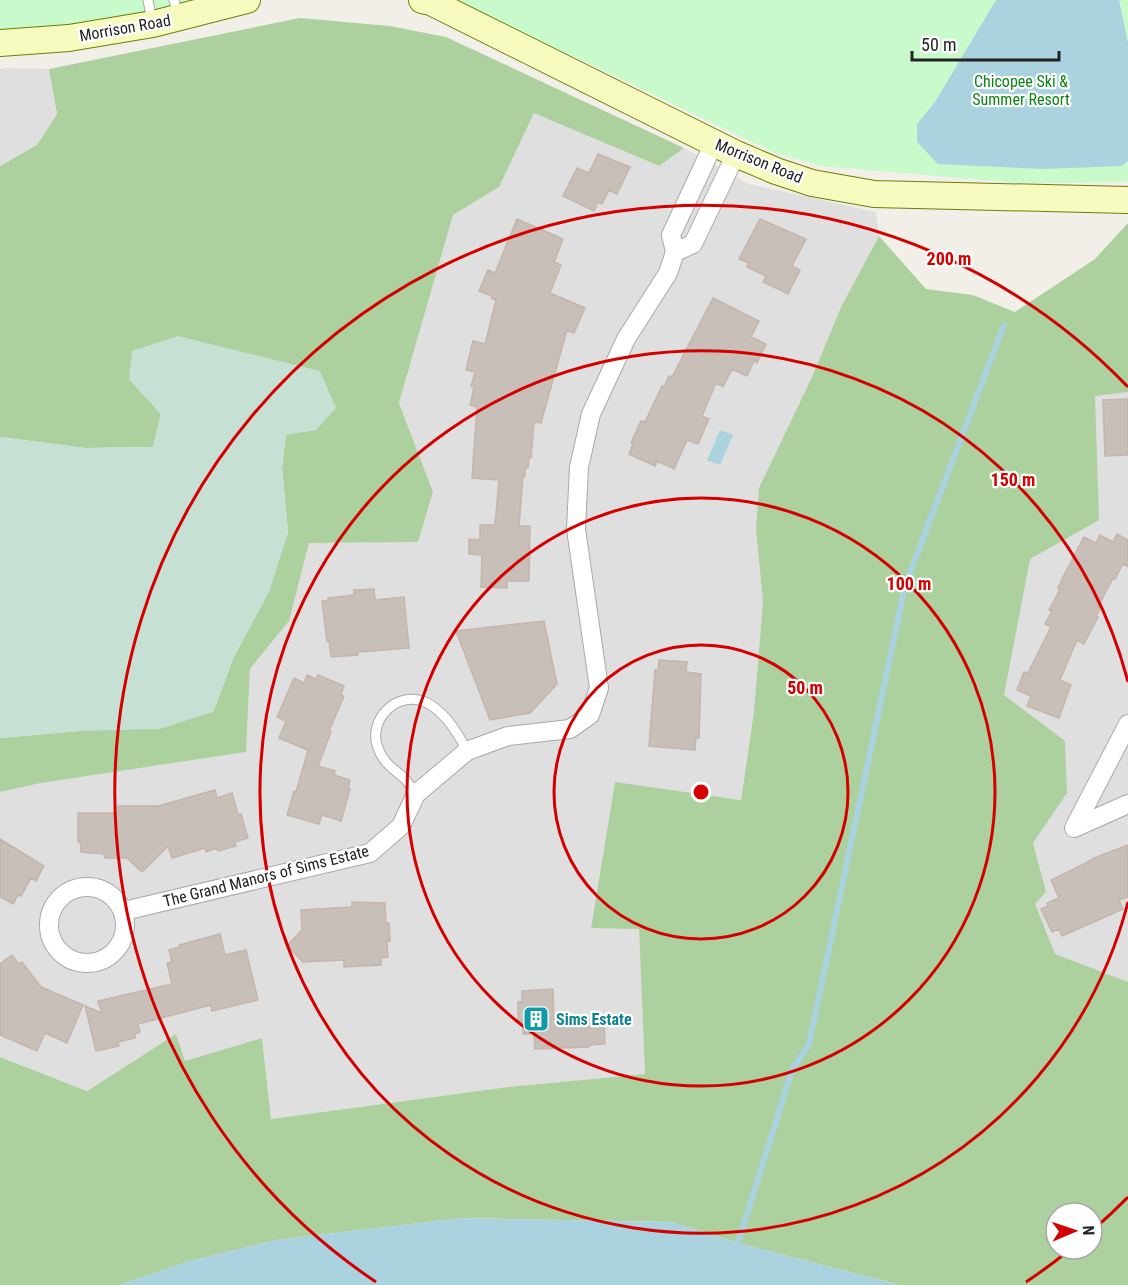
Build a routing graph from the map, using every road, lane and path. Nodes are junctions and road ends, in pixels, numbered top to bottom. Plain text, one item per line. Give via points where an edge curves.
1 (247, 0) edge
2 (422, 0) edge
3 (176, 9) edge
4 (151, 12) edge
5 (0, 43) edge
6 (725, 149) junction
7 (1128, 200) edge
8 (1128, 724) edge
9 (467, 751) junction
10 (416, 794) junction
11 (1128, 804) edge
12 (124, 911) junction

1 - 3 street, Morrison Road
2 - 6 street, Morrison Road
3 - 4 street, Morrison Road
4 - 5 street, Morrison Road via 69,38
6 - 7 street, Morrison Road via 812,183 874,195
6 - 9 street, The Grand Manors of Sims Estate via 693,244 675,252 668,273 626,339 591,414 579,467 576,529 599,688 590,715 570,729 508,736
8 - 11 street via 1074,828
9 - 10 street, The Grand Manors of Sims Estate
9 - 10 lane via 445,717 426,702 409,699 383,712 374,738 378,751
10 - 12 street, The Grand Manors of Sims Estate via 401,826 370,853
12 - 12 street via 116,898 104,890 76,888 55,903 50,915 53,944 64,956 79,963 103,960 122,943

